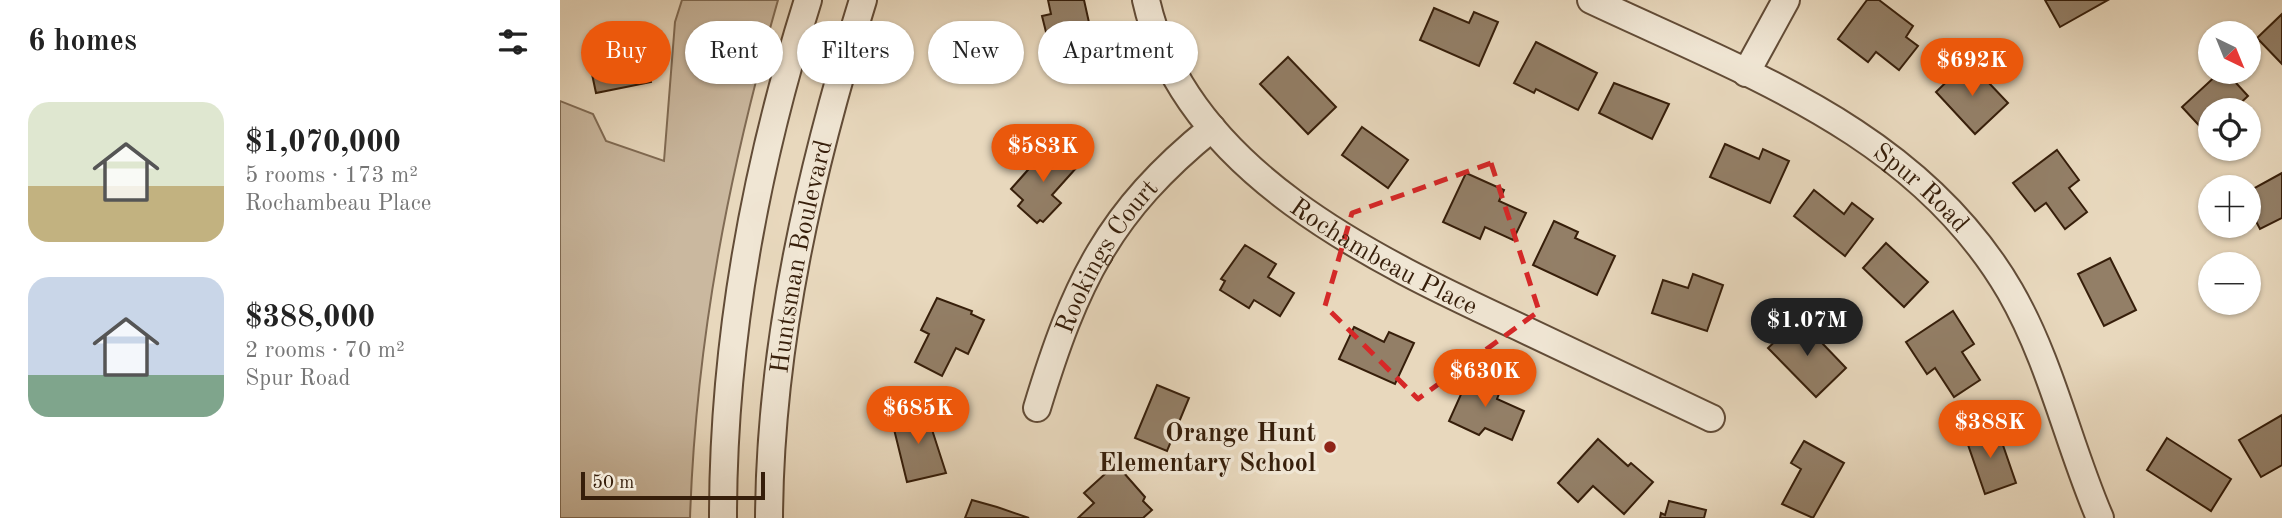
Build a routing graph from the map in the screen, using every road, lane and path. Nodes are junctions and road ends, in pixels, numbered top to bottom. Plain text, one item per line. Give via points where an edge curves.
1 (808, 0) edge
2 (863, 0) edge
3 (1146, 0) edge
4 (1591, 0) edge
5 (1786, 0) edge
6 (1746, 73) junction
7 (1212, 128) junction
8 (1037, 408) dead end
9 (1711, 418) dead end
10 (723, 518) edge
11 (769, 518) edge
12 (2100, 518) edge

1 - 10 street, Huntsman Boulevard via 763,158 741,284
2 - 11 street, Huntsman Boulevard via 823,137 795,264 774,420
3 - 7 street, Rochambeau Place via 1157,43 1176,81
4 - 6 street, Spur Road
5 - 6 street
6 - 12 street, Spur Road via 1828,114 1888,153 1940,198 1982,248 2032,335
7 - 8 street, Rookings Court via 1169,163 1109,235 1071,307
7 - 9 street, Rochambeau Place via 1276,188 1367,253

